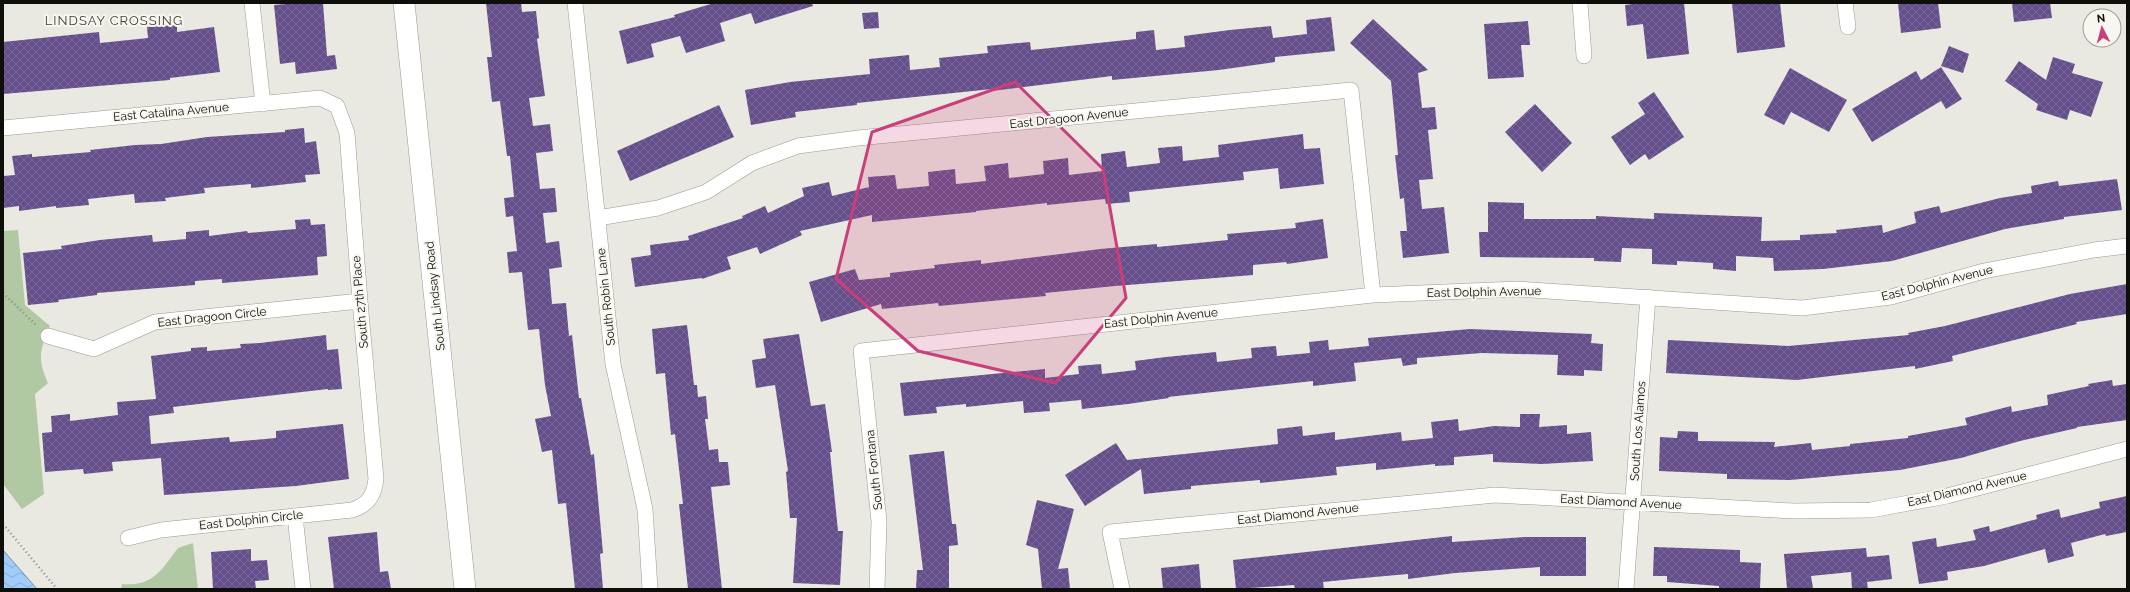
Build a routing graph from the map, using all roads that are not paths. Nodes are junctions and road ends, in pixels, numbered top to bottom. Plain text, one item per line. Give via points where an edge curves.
1 (252, 3) edge
2 (404, 3) edge
3 (575, 3) edge
4 (1580, 3) edge
5 (1845, 3) edge
6 (1848, 27) dead end
7 (1584, 56) dead end
8 (263, 104) junction
9 (337, 106) joint
10 (3, 128) edge
11 (598, 218) junction
12 (2127, 246) edge
13 (1373, 294) junction
14 (1648, 297) junction
15 (360, 301) junction
16 (48, 336) road end
17 (861, 351) joint
18 (2127, 449) edge
19 (371, 499) joint
20 (1632, 503) junction
21 (295, 516) junction
22 (128, 538) dead end
23 (303, 589) edge
24 (465, 589) edge
25 (650, 589) edge
26 (877, 589) edge
27 (1122, 589) edge
28 (1626, 589) edge

1 - 8 street
2 - 24 main road, South Lindsay Road
3 - 11 street, South Robin Lane
4 - 7 street
5 - 6 street
8 - 9 street, East Catalina Avenue via 320,98
8 - 10 street, East Catalina Avenue
9 - 15 street, South 27th Place via 347,133
11 - 13 street, East Dragoon Avenue via 658,208 706,192 752,163 798,146 866,137 1351,90
11 - 25 street, South Robin Lane via 613,364 645,509
12 - 14 street, East Dolphin Avenue via 1984,271 1891,297 1802,308
13 - 14 street, East Dolphin Avenue via 1517,289
13 - 17 street, East Dolphin Avenue
14 - 20 street, South Los Alamos
15 - 16 street, East Dragoon Circle via 155,322 94,349
15 - 19 street, South 27th Place via 376,479
17 - 26 street, South Fontana via 879,521
18 - 20 street, East Diamond Avenue via 1947,496 1871,510 1794,511
19 - 21 street, East Dolphin Circle via 352,510
20 - 27 street, East Diamond Avenue via 1496,495 1110,532
20 - 28 street, South Los Alamos
21 - 22 street, East Dolphin Circle via 161,530
21 - 23 street

